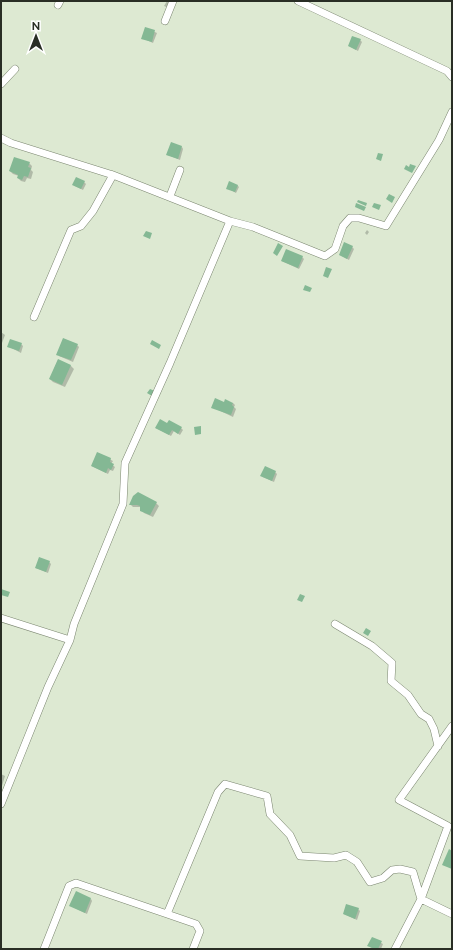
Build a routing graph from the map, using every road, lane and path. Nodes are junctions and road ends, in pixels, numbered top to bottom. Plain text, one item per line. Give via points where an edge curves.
1 (173, 1) edge
2 (298, 1) edge
3 (310, 3) edge
4 (165, 21) dead end
5 (16, 69) dead end
6 (452, 77) edge
7 (1, 84) edge
8 (452, 112) edge
9 (1, 138) edge
10 (180, 170) dead end
11 (113, 175) junction
12 (170, 196) junction
13 (230, 221) junction
14 (34, 317) dead end
15 (1, 618) edge
16 (335, 624) dead end
17 (70, 640) junction
18 (452, 726) edge
19 (438, 746) junction
20 (1, 804) edge
21 (421, 898) junction
22 (167, 914) junction
23 (452, 914) edge
24 (44, 949) edge
25 (193, 949) edge
26 (395, 949) edge

1 - 4 street
2 - 3 street
3 - 6 street via 448,71
5 - 7 street
8 - 13 street via 439,140 386,226 350,218 343,226 335,249 325,256
9 - 11 street
10 - 12 street
11 - 12 street
11 - 14 street via 93,211 81,226 71,230
12 - 13 street
13 - 17 street via 126,464 123,504 74,624
15 - 17 street
16 - 19 street via 372,646 392,663 391,681 408,695 421,714 429,719
17 - 20 street via 48,687
18 - 19 street
19 - 21 street via 398,800 448,826
21 - 22 street via 413,872 392,870 383,878 370,882 357,862 346,855 334,858 300,856 290,835 270,814 267,796 224,784 218,792
21 - 23 street
21 - 26 street
22 - 24 street via 76,884 69,886
22 - 25 street via 196,924 200,931

